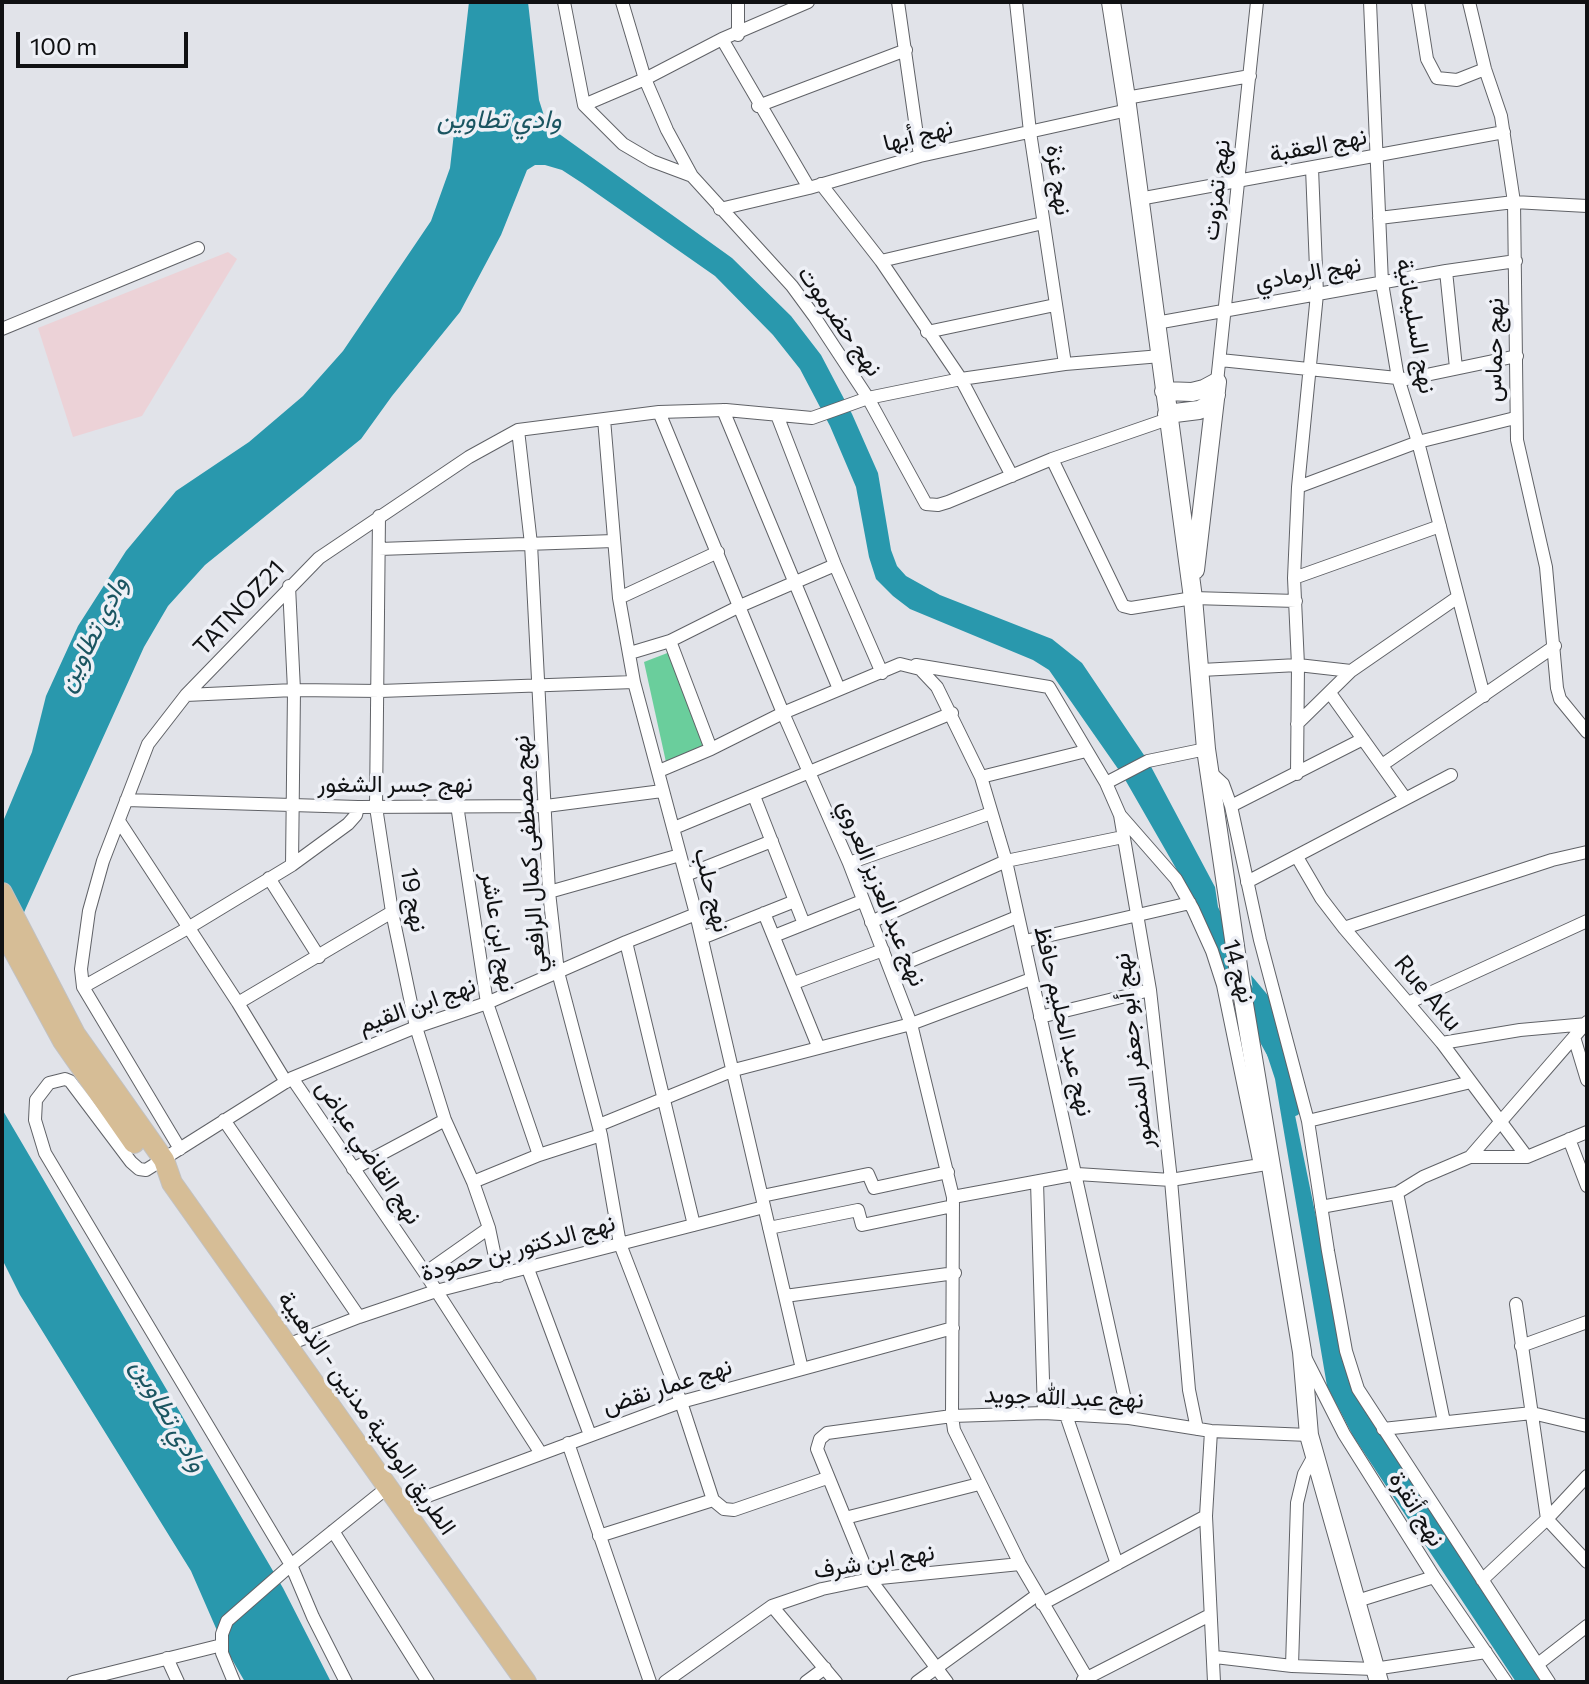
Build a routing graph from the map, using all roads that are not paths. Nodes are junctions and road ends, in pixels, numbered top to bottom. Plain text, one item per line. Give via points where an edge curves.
1 (564, 2) edge
2 (622, 2) edge
3 (738, 2) edge
4 (808, 2) edge
5 (898, 2) edge
6 (1016, 2) edge
7 (1111, 2) edge
8 (1257, 2) edge
9 (1370, 2) edge
10 (1418, 2) edge
11 (1469, 2) edge
12 (738, 35) junction
13 (722, 39) junction
14 (906, 50) junction
15 (1485, 69) junction
16 (1250, 76) junction
17 (645, 79) junction
18 (1127, 104) junction
19 (584, 105) junction
20 (758, 106) junction
21 (1030, 132) junction
22 (1504, 132) junction
23 (920, 156) junction
24 (1375, 156) junction
25 (1312, 168) junction
26 (692, 176) junction
27 (1240, 182) junction
28 (815, 186) junction
29 (1139, 199) junction
30 (1514, 202) junction
31 (1587, 206) edge
32 (720, 209) junction
33 (1379, 218) junction
34 (1043, 223) junction
35 (198, 248) dead end
36 (881, 261) junction
37 (1516, 261) junction
38 (1446, 271) junction
39 (1382, 283) junction
40 (1317, 294) junction
41 (1055, 305) junction
42 (1224, 309) junction
43 (1156, 323) junction
44 (2, 329) edge
45 (927, 332) junction
46 (1161, 356) junction
47 (1517, 356) junction
48 (1220, 360) junction
49 (1065, 364) junction
50 (1309, 368) junction
51 (1456, 368) junction
52 (1398, 378) junction
53 (961, 379) junction
54 (1216, 388) junction
55 (1164, 391) junction
56 (868, 398) junction
57 (723, 410) junction
58 (659, 412) junction
59 (777, 415) junction
60 (1168, 416) junction
61 (1515, 418) junction
62 (604, 419) junction
63 (518, 430) junction
64 (1418, 442) junction
65 (1052, 459) junction
66 (1012, 476) junction
67 (1298, 487) junction
68 (379, 516) junction
69 (1440, 526) junction
70 (614, 541) junction
71 (531, 544) junction
72 (379, 549) junction
73 (718, 552) junction
74 (835, 565) junction
75 (1294, 578) junction
76 (794, 583) junction
77 (289, 586) junction
78 (1192, 593) junction
79 (1458, 597) junction
80 (619, 598) junction
81 (1296, 601) junction
82 (740, 606) junction
83 (670, 641) junction
84 (1555, 646) junction
85 (630, 653) junction
86 (904, 664) junction
87 (1298, 665) junction
88 (1201, 670) junction
89 (1351, 671) junction
90 (882, 673) junction
91 (634, 682) junction
92 (538, 686) junction
93 (839, 689) junction
94 (294, 690) junction
95 (380, 691) junction
96 (1330, 693) junction
97 (186, 695) junction
98 (1484, 696) junction
99 (783, 713) junction
100 (952, 713) junction
101 (1297, 724) junction
102 (1587, 732) edge
103 (1363, 739) junction
104 (711, 749) junction
105 (1206, 749) junction
106 (1086, 751) junction
107 (1382, 765) junction
108 (659, 771) junction
109 (809, 773) junction
110 (1297, 774) junction
111 (1451, 775) dead end
112 (1210, 776) junction
113 (981, 777) junction
114 (1106, 783) junction
115 (662, 791) junction
116 (754, 796) junction
117 (1405, 798) junction
118 (126, 800) junction
119 (292, 805) junction
120 (457, 805) junction
121 (546, 806) junction
122 (1231, 806) junction
123 (358, 807) junction
124 (376, 807) junction
125 (991, 813) junction
126 (1120, 815) junction
127 (119, 821) junction
128 (674, 828) junction
129 (1123, 837) junction
130 (772, 841) junction
131 (1587, 852) edge
132 (680, 855) junction
133 (1297, 857) junction
134 (1006, 861) junction
135 (849, 863) junction
136 (292, 865) junction
137 (686, 875) junction
138 (269, 878) junction
139 (1247, 882) junction
140 (549, 892) junction
141 (2, 893) edge
142 (795, 901) junction
143 (862, 901) junction
144 (1190, 903) junction
145 (392, 912) junction
146 (764, 913) junction
147 (696, 914) junction
148 (1139, 916) junction
149 (1017, 917) junction
150 (1587, 921) edge
151 (871, 922) junction
152 (804, 924) junction
153 (188, 928) junction
154 (1344, 928) junction
155 (2, 929) edge
156 (774, 936) junction
157 (702, 938) junction
158 (1025, 941) junction
159 (626, 942) junction
160 (883, 950) junction
161 (319, 957) junction
162 (27, 959) junction
163 (891, 969) junction
164 (558, 972) junction
165 (1031, 979) junction
166 (794, 983) junction
167 (83, 987) junction
168 (1150, 990) junction
169 (238, 1003) junction
170 (487, 1003) junction
171 (1408, 1003) junction
172 (1040, 1017) junction
173 (1587, 1023) edge
174 (911, 1024) junction
175 (416, 1027) junction
176 (1574, 1037) junction
177 (1442, 1043) junction
178 (818, 1046) junction
179 (734, 1070) junction
180 (289, 1080) junction
181 (1587, 1080) edge
182 (1471, 1082) junction
183 (664, 1098) junction
184 (224, 1120) junction
185 (445, 1120) junction
186 (1308, 1121) junction
187 (1500, 1122) junction
188 (600, 1130) junction
189 (1587, 1132) edge
190 (1569, 1139) junction
191 (539, 1155) junction
192 (1470, 1157) junction
193 (1527, 1157) junction
194 (166, 1162) junction
195 (1266, 1164) junction
196 (353, 1169) junction
197 (948, 1172) junction
198 (1077, 1174) junction
199 (1171, 1180) junction
200 (473, 1182) junction
201 (1037, 1182) junction
202 (1587, 1186) edge
203 (1397, 1193) junction
204 (763, 1201) junction
205 (953, 1202) junction
206 (1321, 1207) junction
207 (694, 1225) junction
208 (489, 1228) junction
209 (769, 1228) junction
210 (620, 1244) junction
211 (528, 1269) junction
212 (425, 1273) junction
213 (955, 1273) junction
214 (499, 1276) junction
215 (436, 1291) junction
216 (785, 1296) junction
217 (1516, 1304) dead end
218 (359, 1317) junction
219 (1587, 1322) edge
220 (953, 1328) junction
221 (287, 1345) junction
222 (1521, 1346) junction
223 (1302, 1352) junction
224 (802, 1369) junction
225 (681, 1402) junction
226 (1044, 1413) junction
227 (1532, 1413) junction
228 (1066, 1415) junction
229 (952, 1416) junction
230 (1129, 1418) junction
231 (1444, 1422) junction
232 (1587, 1426) edge
233 (1197, 1429) junction
234 (1383, 1429) junction
235 (1211, 1431) junction
236 (590, 1435) junction
237 (1309, 1435) junction
238 (568, 1443) junction
239 (540, 1452) junction
240 (1315, 1454) junction
241 (1587, 1476) edge
242 (827, 1478) junction
243 (979, 1484) junction
244 (388, 1487) junction
245 (713, 1500) junction
246 (401, 1506) junction
247 (1206, 1516) junction
248 (845, 1518) junction
249 (1547, 1519) junction
250 (333, 1531) junction
251 (599, 1536) junction
252 (1587, 1562) edge
253 (1020, 1564) junction
254 (1117, 1564) junction
255 (291, 1565) junction
256 (1434, 1577) junction
257 (870, 1579) junction
258 (1482, 1580) junction
259 (1040, 1599) junction
260 (1357, 1601) junction
261 (772, 1606) junction
262 (1210, 1615) junction
263 (1587, 1626) edge
264 (222, 1643) junction
265 (1486, 1652) junction
266 (1215, 1657) junction
267 (167, 1658) junction
268 (1538, 1664) junction
269 (1292, 1666) junction
270 (937, 1667) junction
271 (825, 1668) junction
272 (1377, 1676) edge
273 (1084, 1680) edge
274 (73, 1682) edge
275 (178, 1682) edge
276 (234, 1682) edge
277 (346, 1682) edge
278 (428, 1682) edge
279 (526, 1682) edge
280 (650, 1682) edge
281 (665, 1682) edge
282 (806, 1682) edge
283 (836, 1682) edge
284 (917, 1682) edge
285 (947, 1682) edge
286 (1214, 1682) edge
287 (1506, 1682) edge
288 (1549, 1682) edge

1 - 19 street
2 - 17 street, نهج حضرموت
3 - 12 street
4 - 12 street
5 - 14 street
6 - 21 street, نهج غزة
7 - 18 main road
8 - 16 street, نهج تمزوت
9 - 24 street, نهج السليمانية
10 - 15 street via 1427,59 1437,78 1457,80
11 - 15 street, نهج حماس
12 - 13 street
13 - 17 street
13 - 20 street
14 - 20 street
14 - 23 street
15 - 22 street, نهج حماس
16 - 18 street, نهج أبها
16 - 27 street, نهج تمزوت
17 - 19 street
17 - 26 street, نهج حضرموت
18 - 21 street, نهج أبها
18 - 29 main road
19 - 26 street via 623,144
20 - 28 street
21 - 23 street, نهج أبها
21 - 34 street, نهج غزة
22 - 24 street, نهج العقبة
22 - 30 street, نهج حماس
23 - 28 street, نهج أبها
24 - 25 street, نهج العقبة
24 - 33 street, نهج السليمانية
25 - 27 street, نهج العقبة
25 - 40 street
26 - 32 street, نهج حضرموت
27 - 29 street, نهج العقبة
27 - 42 street, نهج تمزوت
28 - 32 street, نهج أبها
28 - 36 street
29 - 43 main road
30 - 31 street
30 - 33 street
30 - 37 street, نهج حماس
32 - 56 street, نهج حضرموت via 792,286
33 - 39 street, نهج السليمانية
34 - 36 street
34 - 41 street, نهج غزة
35 - 44 street
36 - 45 street
37 - 38 street, نهج الرمادي
37 - 47 street, نهج حماس
38 - 39 street, نهج الرمادي
38 - 51 street
39 - 40 street, نهج الرمادي
39 - 52 street, نهج السليمانية
40 - 42 street, نهج الرمادي
40 - 50 street
41 - 45 street
41 - 49 street, نهج غزة
42 - 43 street, نهج الرمادي
42 - 48 street, نهج تمزوت
43 - 46 main road
45 - 53 street
46 - 49 street
46 - 55 main road
47 - 51 street
47 - 61 street, نهج حماس
48 - 50 street
48 - 54 street, نهج تمزوت
49 - 53 street
50 - 52 street
50 - 67 street
51 - 52 street
52 - 64 street, نهج السليمانية
53 - 56 street
53 - 66 street
54 - 55 main road
54 - 60 main road via 1207,406
54 - 78 main road
55 - 60 main road
56 - 59 street, TATNOZ21 via 821,417
56 - 66 street, نهج حضرموت via 921,499 930,506
57 - 58 street, TATNOZ21
57 - 59 street, TATNOZ21
57 - 76 street
58 - 62 street, TATNOZ21
58 - 73 street, نهج عبد العزيز العروي
59 - 74 street
60 - 65 street
60 - 78 main road
61 - 64 street
61 - 84 street, نهج حماس via 1546,567
62 - 63 street, TATNOZ21
62 - 70 street, نهج حلب
63 - 68 street, TATNOZ21
63 - 71 street, نهج مصطفى كمال الرافعي
64 - 67 street
64 - 69 street, نهج السليمانية
65 - 66 street
65 - 78 street via 1123,606
67 - 75 street
68 - 72 street, نهج 19
68 - 77 street, TATNOZ21
69 - 75 street
69 - 79 street, نهج السليمانية
70 - 71 street
70 - 80 street, نهج حلب
71 - 72 street
71 - 92 street, نهج مصطفى كمال الرافعي
72 - 95 street, نهج 19
73 - 80 street
73 - 82 street, نهج عبد العزيز العروي
74 - 76 street
74 - 90 street
75 - 81 street
76 - 82 street
76 - 93 street
77 - 94 street
77 - 97 street, TATNOZ21
78 - 81 street
78 - 88 main road
79 - 89 street
79 - 98 street, نهج السليمانية
80 - 85 street, نهج حلب
81 - 87 street
82 - 83 street
82 - 99 street, نهج عبد العزيز العروي
83 - 85 street
83 - 104 street
84 - 98 street
84 - 102 street, نهج حماس via 1560,699
85 - 91 street, نهج حلب
86 - 90 street
86 - 100 street, نهج عبد الحليم حافظ via 929,677
86 - 106 street, نهج أبو جعفر المنصور via 1049,687
87 - 88 street
87 - 89 street
87 - 101 street
88 - 105 main road
89 - 96 street
90 - 93 street
91 - 92 street
91 - 108 street, نهج حلب
92 - 95 street
92 - 121 street, نهج مصطفى كمال الرافعي
93 - 99 street
94 - 95 street
94 - 97 street
94 - 119 street
95 - 124 street, نهج 19
96 - 101 street
96 - 103 street
97 - 118 street, TATNOZ21 via 148,744
98 - 107 street
99 - 104 street
99 - 109 street, نهج عبد العزيز العروي
100 - 109 street
100 - 113 street, نهج عبد الحليم حافظ
101 - 110 street
103 - 107 street
103 - 110 street
104 - 108 street
105 - 112 main road
105 - 114 street via 1148,761
106 - 113 street
106 - 114 street, نهج أبو جعفر المنصور
107 - 117 street
108 - 115 street, نهج حلب
109 - 116 street
109 - 135 street, نهج عبد العزيز العروي
110 - 122 street
111 - 117 street
112 - 122 street via 1223,784
112 - 195 main road
113 - 125 street, نهج عبد الحليم حافظ
114 - 126 street, نهج أبو جعفر المنصور
115 - 121 street, نهج جسر الشغور
115 - 128 street, نهج حلب
116 - 128 street
116 - 130 street
117 - 133 street
118 - 119 street, نهج جسر الشغور
118 - 127 street, TATNOZ21
119 - 123 street, نهج جسر الشغور
119 - 136 street
120 - 121 street, نهج جسر الشغور
120 - 124 street, نهج جسر الشغور
120 - 170 street, نهج ابن عاشر
121 - 140 street, نهج مصطفى كمال الرافعي
122 - 139 street
123 - 124 street, نهج جسر الشغور
123 - 136 street via 348,824
124 - 145 street, نهج 19
125 - 134 street, نهج عبد الحليم حافظ
125 - 135 street
126 - 129 street, نهج أبو جعفر المنصور
126 - 144 street, نهج 14
127 - 153 street
127 - 167 street, TATNOZ21 via 89,911
128 - 132 street, نهج حلب
129 - 134 street
129 - 148 street, نهج أبو جعفر المنصور
130 - 137 street
130 - 142 street
131 - 154 street
132 - 137 street, نهج حلب
132 - 140 street
133 - 139 street
133 - 154 street, Rue Aku
134 - 149 street, نهج عبد الحليم حافظ
134 - 151 street
135 - 143 street, نهج عبد العزيز العروي
136 - 138 street
137 - 147 street, نهج حلب
138 - 153 street
138 - 161 street
139 - 186 street
140 - 164 street, نهج مصطفى كمال الرافعي
141 - 162 main road, الطريق الوطنية مدنين - الذهيبة
142 - 146 street
142 - 152 street
143 - 151 street, نهج عبد العزيز العروي
143 - 152 street
144 - 148 street
144 - 195 street, نهج 14 via 1223,985
145 - 161 street
145 - 175 street, نهج 19
146 - 156 street
146 - 157 street
147 - 157 street, نهج حلب
147 - 159 street, نهج ابن القيم
148 - 158 street
148 - 168 street, نهج أبو جعفر المنصور
149 - 158 street, نهج عبد الحليم حافظ
149 - 163 street
150 - 171 street
151 - 160 street, نهج عبد العزيز العروي
152 - 156 street
153 - 167 street
153 - 169 street
154 - 171 street, Rue Aku
155 - 162 main road, الطريق الوطنية مدنين - الذهيبة
156 - 166 street
157 - 179 street, نهج حلب
158 - 165 street, نهج عبد الحليم حافظ
159 - 164 street, نهج ابن القيم
159 - 183 street
160 - 163 street, نهج عبد العزيز العروي
160 - 166 street
161 - 169 street
162 - 194 main road, الطريق الوطنية مدنين - الذهيبة via 63,1041
163 - 174 street, نهج عبد العزيز العروي
164 - 170 street, نهج ابن القيم
164 - 188 street, نهج مصطفى كمال الرافعي
165 - 172 street, نهج عبد الحليم حافظ
165 - 174 street
166 - 178 street
167 - 194 street
168 - 172 street
168 - 199 street, نهج أبو جعفر المنصور
169 - 180 street
170 - 175 street, نهج ابن القيم
170 - 191 street, نهج ابن عاشر
171 - 177 street, Rue Aku
172 - 198 street, نهج عبد الحليم حافظ
173 - 176 street
173 - 177 street
174 - 178 street
174 - 197 street, نهج عبد العزيز العروي
175 - 180 street, نهج ابن القيم
175 - 185 street, نهج 19
176 - 181 street
176 - 187 street
177 - 182 street, Rue Aku
178 - 179 street
179 - 183 street
179 - 204 street, نهج حلب
180 - 184 street, نهج ابن القيم
180 - 196 street, نهج القاضي عياض
182 - 186 street
182 - 187 street, Rue Aku
183 - 188 street
183 - 207 street
184 - 194 street, نهج ابن القيم
184 - 218 street
185 - 196 street
185 - 200 street, نهج 19
186 - 206 street
187 - 192 street
187 - 193 street, Rue Aku
188 - 191 street
188 - 210 street, نهج مصطفى كمال الرافعي
189 - 190 street
190 - 193 street
190 - 202 street
191 - 200 street
192 - 193 street
192 - 203 street
194 - 221 main road, الطريق الوطنية مدنين - الذهيبة
194 - 255 street via 143,1171 133,1165 65,1079 42,1089 36,1100 35,1120 45,1153
195 - 199 street
195 - 223 main road
196 - 212 street, نهج القاضي عياض
197 - 204 street, نهج الدكتور بن حمودة via 874,1188 868,1174
197 - 205 street, نهج عبد العزيز العروي
198 - 199 street
198 - 201 street
198 - 230 street, نهج عبد الحليم حافظ
199 - 233 street, نهج أبو جعفر المنصور
200 - 208 street, نهج 19
201 - 205 street
201 - 226 street
203 - 206 street
203 - 231 street
204 - 207 street, نهج الدكتور بن حمودة
204 - 209 street, نهج حلب
205 - 209 street via 862,1225 858,1210
205 - 213 street, نهج عبد العزيز العروي
206 - 234 street via 1346,1351 1358,1389
207 - 210 street, نهج الدكتور بن حمودة
208 - 212 street
208 - 214 street, نهج 19
209 - 216 street, نهج حلب
210 - 211 street, نهج الدكتور بن حمودة
210 - 225 street, نهج مصطفى كمال الرافعي
211 - 214 street, نهج الدكتور بن حمودة
211 - 236 street
212 - 215 street, نهج القاضي عياض
213 - 216 street
213 - 220 street, نهج عبد العزيز العروي
214 - 215 street, نهج الدكتور بن حمودة
215 - 218 street, نهج الدكتور بن حمودة
215 - 239 street, نهج القاضي عياض
216 - 224 street, نهج حلب
217 - 222 street
218 - 221 street, نهج الدكتور بن حمودة
219 - 222 street
220 - 224 street, نهج عمار نقض
220 - 229 street, نهج عبد العزيز العروي
221 - 244 main road, الطريق الوطنية مدنين - الذهيبة
222 - 227 street
223 - 237 main road
223 - 256 street, نهج أنقرة via 1327,1405
224 - 225 street, نهج عمار نقض
225 - 236 street, نهج عمار نقض
225 - 245 street, نهج مصطفى كمال الرافعي
226 - 228 street, نهج عبد الله جويد
226 - 229 street, نهج عبد الله جويد
227 - 231 street
227 - 232 street
227 - 249 street
228 - 230 street, نهج عبد الله جويد
228 - 254 street
229 - 242 street, نهج عبد الله جويد via 827,1433 817,1449
229 - 243 street, نهج عبد العزيز العروي
230 - 233 street, نهج عبد الله جويد
231 - 234 street
233 - 235 street, نهج عبد الله جويد
234 - 258 street
235 - 237 street, نهج عبد الله جويد
235 - 247 street
236 - 238 street, نهج عمار نقض
237 - 240 main road
238 - 239 street, نهج عمار نقض
238 - 251 street
239 - 246 street, نهج عمار نقض
240 - 260 main road
240 - 269 street via 1297,1503
241 - 249 street
242 - 245 street via 734,1510
242 - 248 street
243 - 248 street
243 - 253 street, نهج عبد العزيز العروي
244 - 246 main road, الطريق الوطنية مدنين - الذهيبة
244 - 250 street
245 - 251 street
246 - 279 main road, الطريق الوطنية مدنين - الذهيبة
247 - 254 street
247 - 262 street
248 - 257 street
249 - 252 street
249 - 258 street
250 - 255 street
250 - 278 street
251 - 280 street
253 - 257 street, نهج ابن شرف
253 - 259 street, نهج عبد العزيز العروي
254 - 259 street
255 - 264 street via 227,1621
255 - 277 street
256 - 260 street
256 - 265 street, نهج أنقرة
257 - 261 street, نهج ابن شرف
257 - 270 street
258 - 268 street
259 - 270 street
259 - 273 street, نهج عبد العزيز العروي
260 - 272 main road
261 - 271 street
261 - 281 street, نهج ابن شرف
262 - 266 street
262 - 273 street
263 - 268 street
264 - 267 street
264 - 276 street
265 - 272 street
265 - 287 street, نهج أنقرة
266 - 269 street
266 - 286 street
267 - 274 street
267 - 275 street
268 - 288 street
269 - 272 street
270 - 284 street
270 - 285 street
271 - 282 street
271 - 283 street

